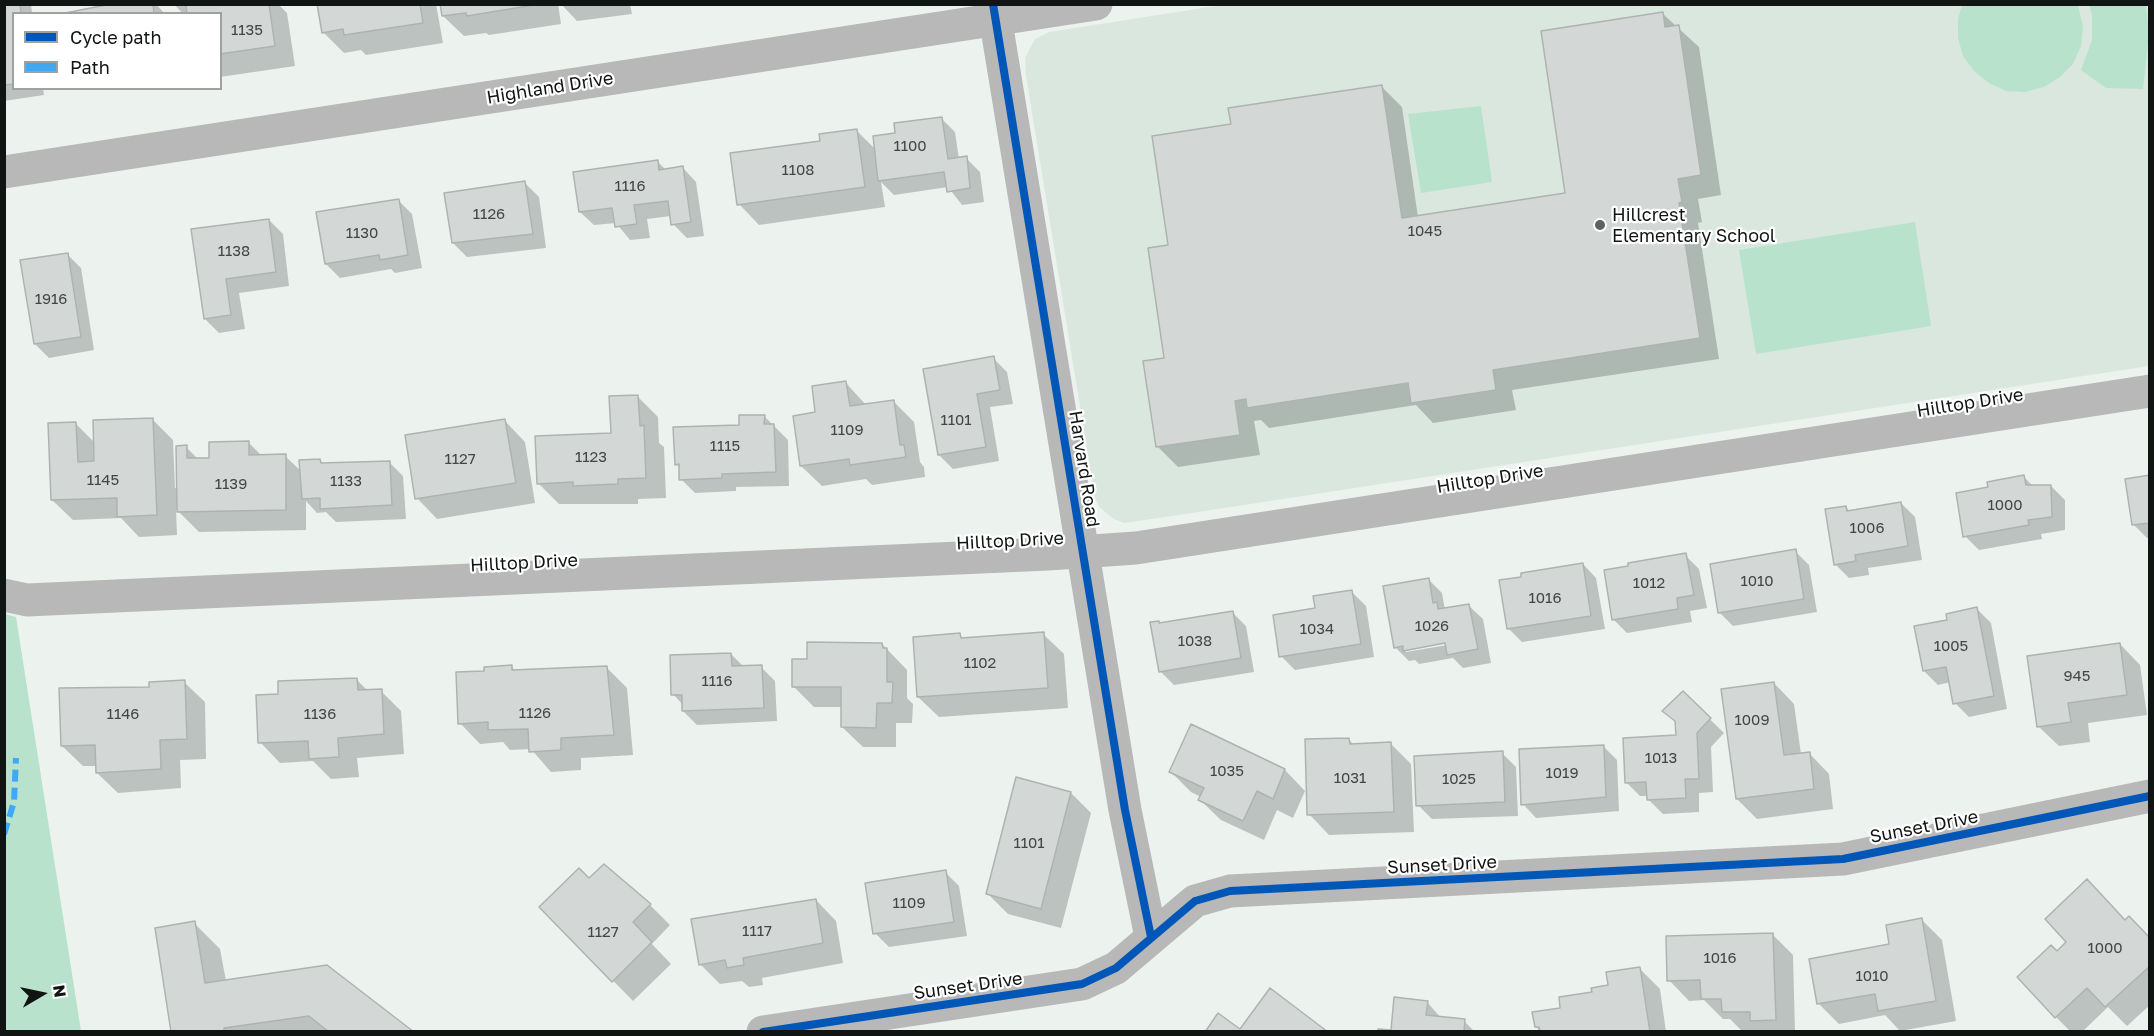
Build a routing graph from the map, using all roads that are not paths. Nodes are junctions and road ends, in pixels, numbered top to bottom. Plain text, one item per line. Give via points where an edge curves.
1 (1096, 4) edge
2 (994, 12) edge
3 (4, 172) edge
4 (2150, 391) edge
5 (1083, 552) junction
6 (4, 595) edge
7 (2150, 796) edge
8 (1151, 938) junction
9 (763, 1032) edge

1 - 2 street, Highland Drive
2 - 3 street, Highland Drive
2 - 5 street, Harvard Road
4 - 5 street, Hilltop Drive via 1136,548
5 - 6 street, Hilltop Drive via 27,600
5 - 8 street, Harvard Road via 1125,810
7 - 8 street, Sunset Drive via 1843,858 1230,891 1196,901
8 - 9 street, Sunset Drive via 1116,968 1082,984

